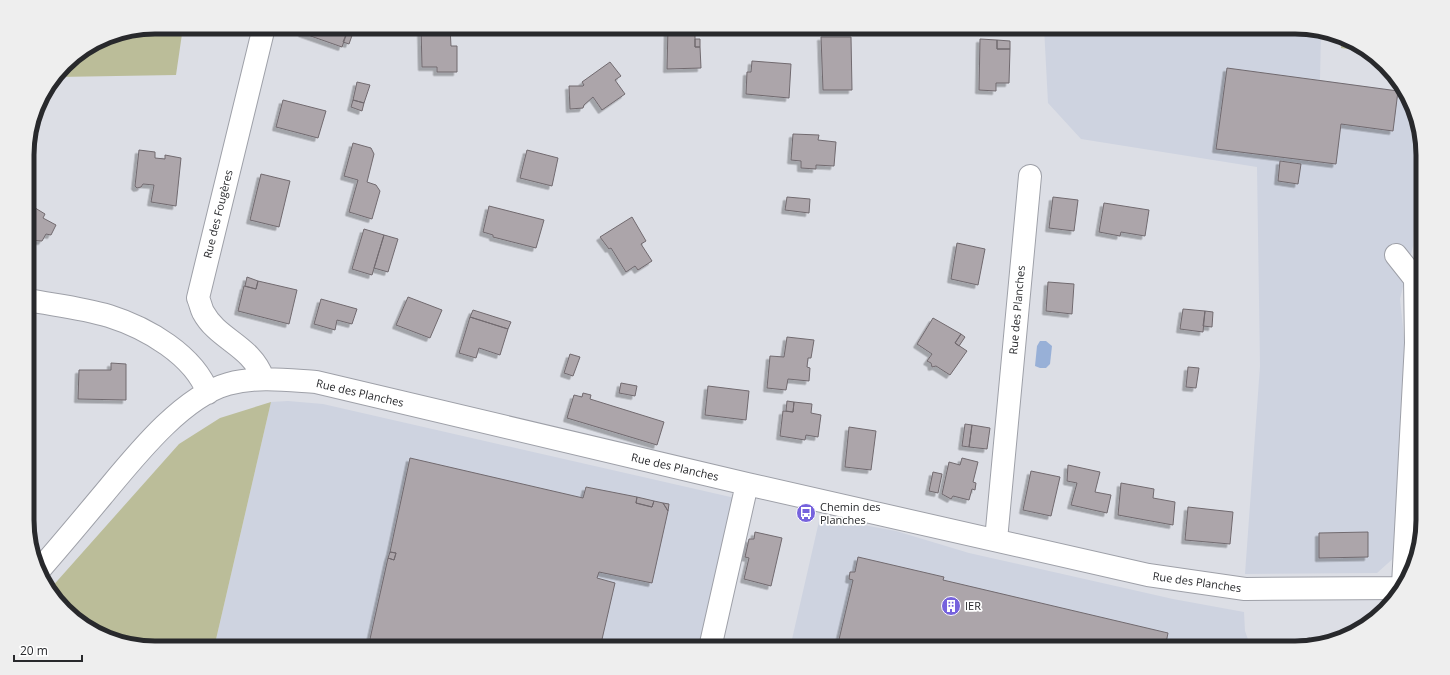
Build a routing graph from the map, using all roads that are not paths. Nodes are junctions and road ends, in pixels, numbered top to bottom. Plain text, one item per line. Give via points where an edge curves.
1 (262, 34) edge
2 (1030, 176) dead end
3 (1396, 255) dead end
4 (1416, 286) edge
5 (34, 301) edge
6 (1416, 343) edge
7 (263, 378) junction
8 (208, 393) junction
9 (747, 484) junction
10 (996, 540) junction
11 (43, 566) edge
12 (1404, 573) edge
13 (1395, 588) edge
14 (712, 641) edge

1 - 7 street, Rue des Fougères via 198,298 202,312 214,326 250,355 258,365
2 - 10 street, Rue des Planches
3 - 4 street via 1415,279
5 - 8 street via 109,316 147,332 186,358 203,379
6 - 12 street
7 - 8 street, Rue des Planches via 228,384
7 - 9 street, Rue des Planches via 316,382
8 - 11 street, Rue des Planches via 171,419 137,454
9 - 10 street, Rue des Planches
9 - 14 street
10 - 13 street, Rue des Planches via 1148,575 1245,588

